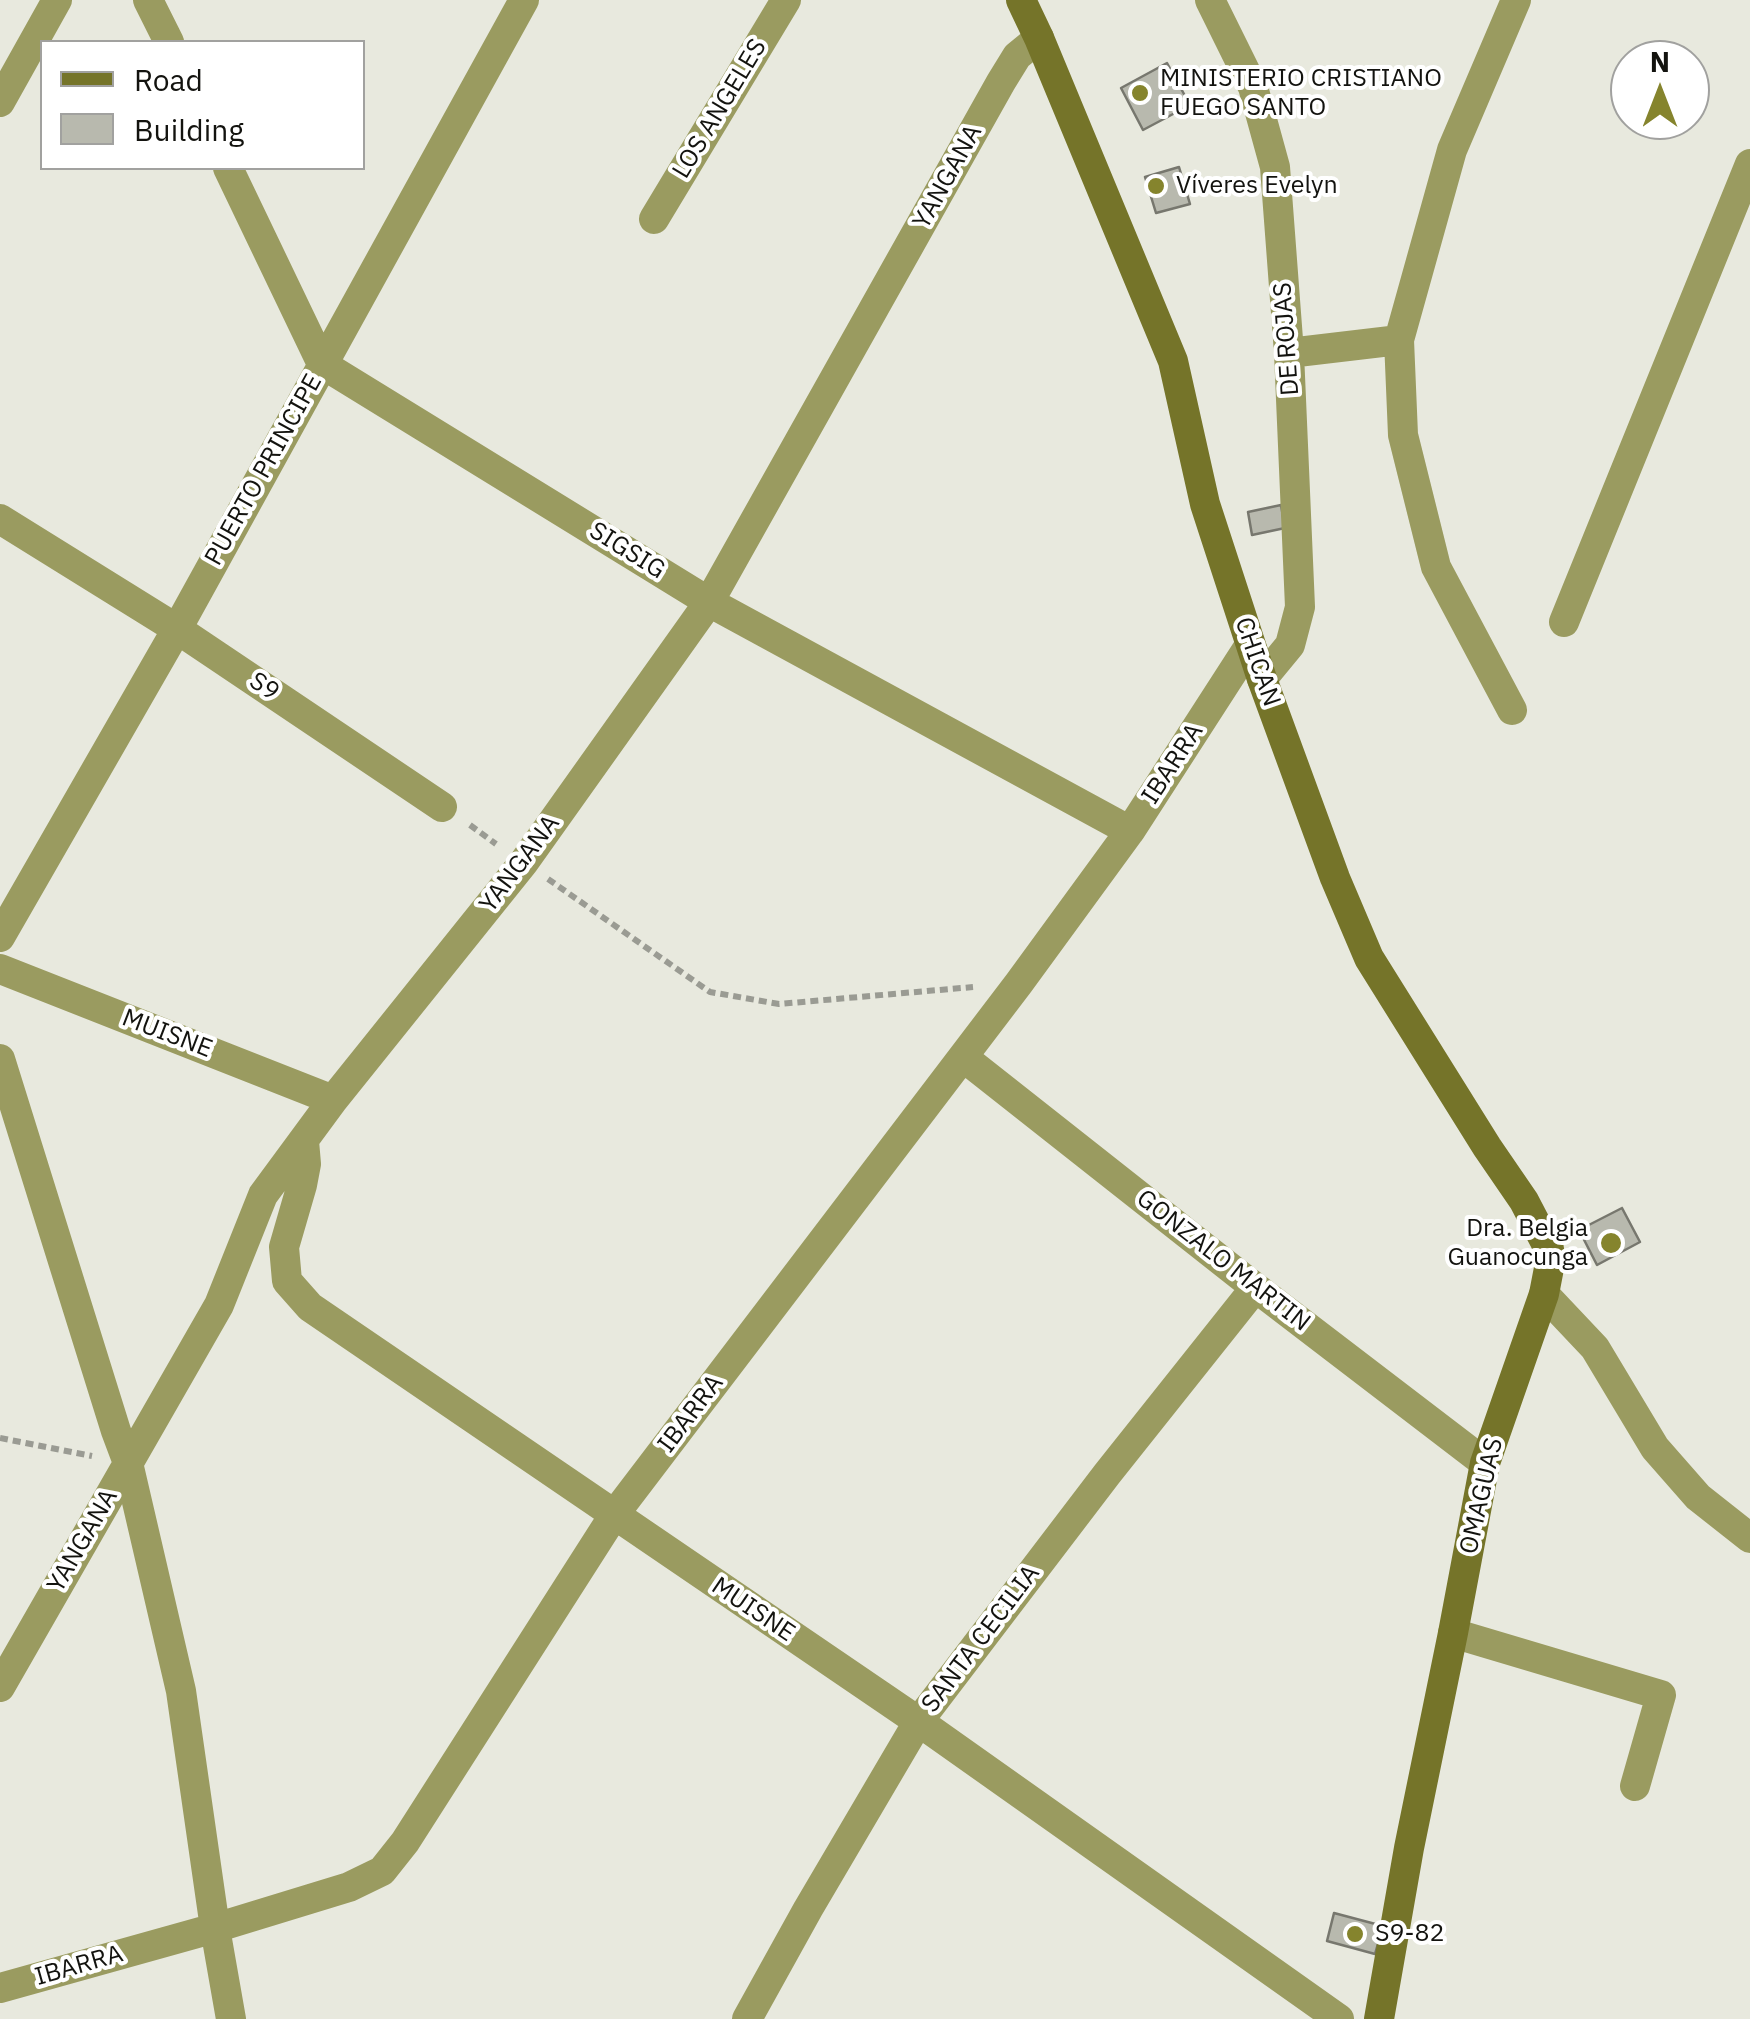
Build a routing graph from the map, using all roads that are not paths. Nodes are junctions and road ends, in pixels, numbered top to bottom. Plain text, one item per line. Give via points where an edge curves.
1 (57, 0) edge
2 (148, 0) edge
3 (524, 0) edge
4 (786, 0) edge
5 (1021, 0) edge
6 (1210, 0) edge
7 (1516, 0) edge
8 (1039, 38) junction
9 (168, 40) edge
10 (0, 102) edge
11 (1750, 164) edge
12 (229, 170) edge
13 (654, 218) dead end
14 (1399, 340) junction
15 (1289, 354) junction
16 (322, 364) junction
17 (0, 519) edge
18 (709, 602) junction
19 (1564, 622) dead end
20 (177, 629) junction
21 (1250, 645) junction
22 (1262, 679) junction
23 (1512, 710) dead end
24 (442, 807) road end
25 (1130, 831) junction
26 (0, 936) edge
27 (0, 969) edge
28 (963, 1057) junction
29 (0, 1060) edge
30 (333, 1100) junction
31 (304, 1141) junction
32 (1256, 1288) junction
33 (1544, 1294) junction
34 (128, 1463) junction
35 (1484, 1463) junction
36 (614, 1515) junction
37 (1750, 1538) edge
38 (1453, 1634) junction
39 (0, 1687) edge
40 (918, 1722) junction
41 (1635, 1786) dead end
42 (215, 1928) junction
43 (0, 1988) edge
44 (231, 2019) edge
45 (748, 2019) edge
46 (1340, 2019) edge
47 (1378, 2019) edge

1 - 10 street
2 - 9 street
3 - 16 street, PUERTO PRINCIPE
4 - 13 street, LOS ANGELES
5 - 8 street, CHICAN
6 - 15 street, DE ROJAS via 1253,87 1275,168
7 - 14 street via 1452,150
8 - 18 street, YANGANA via 1001,82
8 - 21 street, CHICAN via 1173,361 1204,504
11 - 19 street
12 - 16 street
14 - 15 street
14 - 23 street via 1403,435 1436,567
15 - 22 street, DE ROJAS via 1300,607 1290,645
16 - 18 street, SIGSIG
16 - 20 street, PUERTO PRINCIPE
17 - 20 street, S9
18 - 25 street, SIGSIG
18 - 30 street, YANGANA via 524,862
20 - 24 street, S9
20 - 26 street, PUERTO PRINCIPE
21 - 22 street, CHICAN
21 - 25 street, IBARRA
22 - 33 street, CHICAN via 1369,958 1540,1229 1550,1262
25 - 28 street, IBARRA
27 - 30 street, MUISNE
28 - 32 street, GONZALO MARTIN
28 - 36 street, IBARRA
29 - 34 street
30 - 31 street, YANGANA
31 - 34 street, YANGANA via 263,1196 219,1305
31 - 36 street, MUISNE via 306,1164 284,1247 288,1280 310,1307
32 - 35 street, GONZALO MARTIN
32 - 40 street, SANTA CECILIA
33 - 35 street, OMAGUAS
33 - 37 street via 1594,1348 1655,1448 1698,1497
34 - 39 street, YANGANA
34 - 42 street via 181,1691
35 - 38 street, OMAGUAS
36 - 40 street, MUISNE
36 - 42 street, IBARRA via 382,1871
38 - 41 street via 1661,1695
38 - 47 street, OMAGUAS
40 - 45 street, SANTA CECILIA
40 - 46 street, MUISNE
42 - 43 street, IBARRA
42 - 44 street

